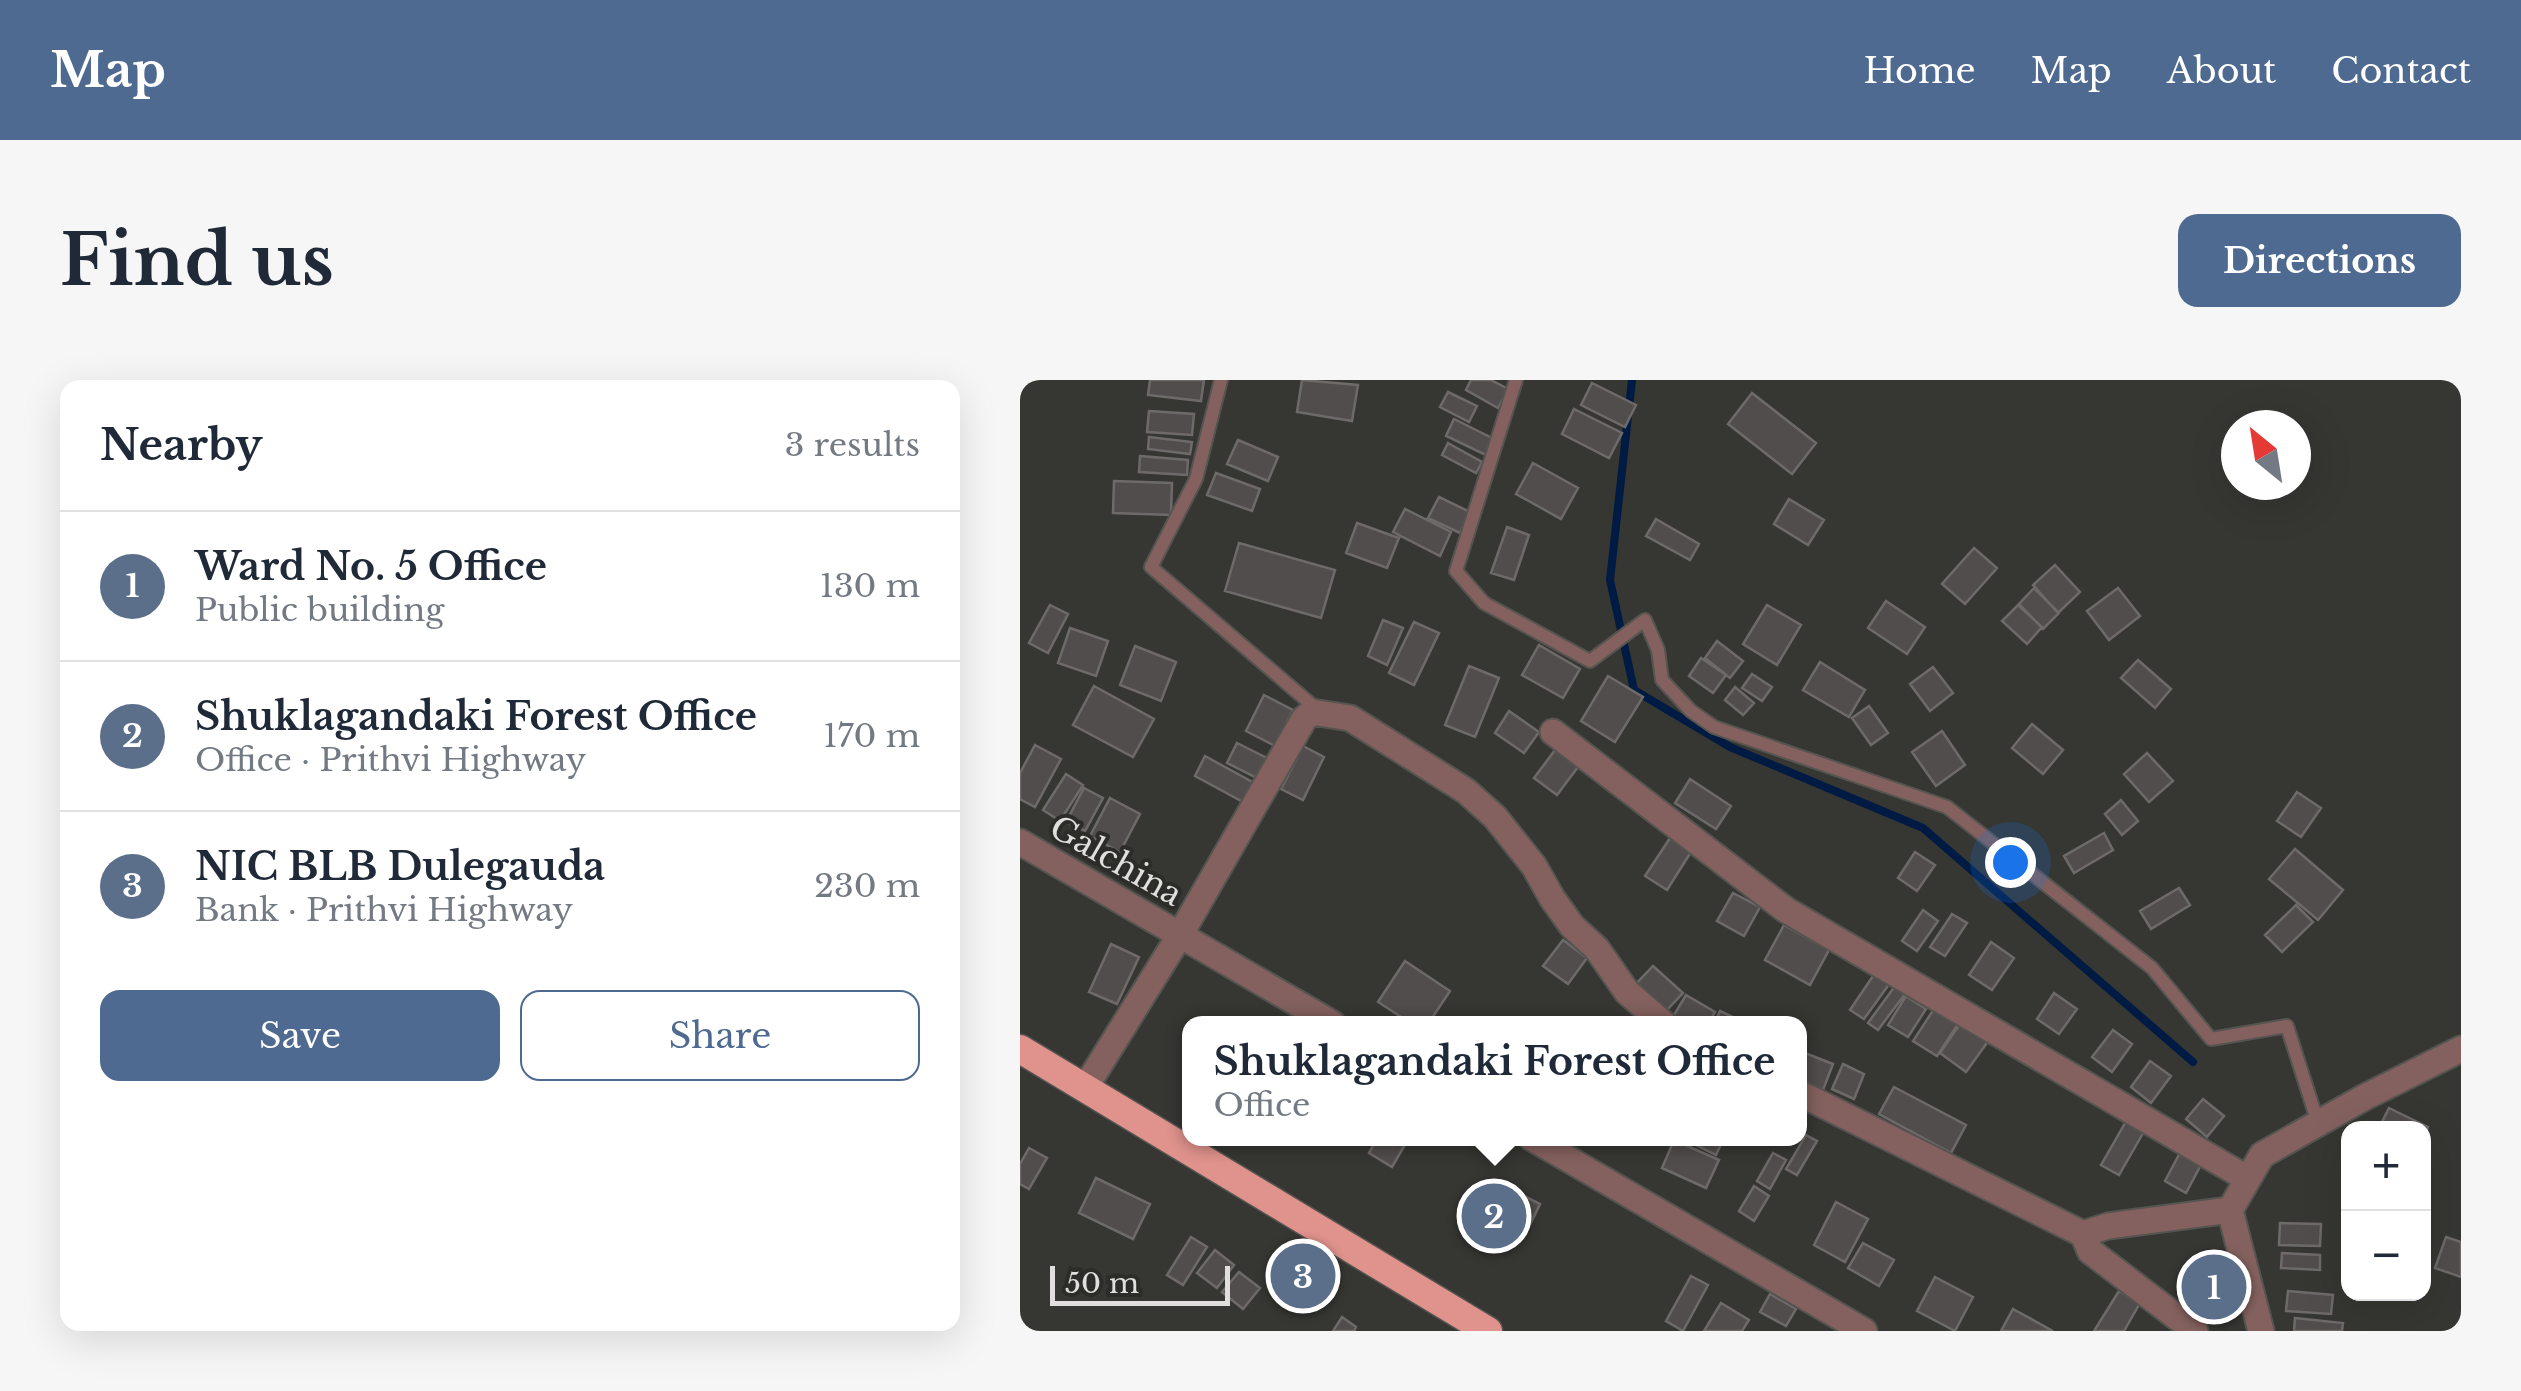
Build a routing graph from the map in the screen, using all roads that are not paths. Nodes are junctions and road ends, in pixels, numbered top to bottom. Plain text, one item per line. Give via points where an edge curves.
1 (1221, 380) edge
2 (1516, 380) edge
3 (1320, 712) junction
4 (1553, 732) dead end
5 (1020, 842) edge
6 (1180, 935) junction
7 (1319, 1016) edge
8 (1655, 1016) edge
9 (1020, 1049) edge
10 (2461, 1050) edge
11 (1085, 1088) junction
12 (1807, 1097) edge
13 (2318, 1123) junction
14 (1546, 1146) edge
15 (2248, 1179) junction
16 (2230, 1210) junction
17 (2082, 1234) junction
18 (1488, 1331) edge
19 (1864, 1331) edge
20 (2195, 1331) edge
21 (2261, 1331) edge

1 - 3 lane via 1196,479 1151,567
2 - 13 lane via 1456,571 1484,603 1590,661 1645,620 1662,680 1714,727 1947,807 2152,968 2211,1039 2287,1026
3 - 6 street via 1304,719
3 - 8 street via 1350,718 1466,790 1495,817 1627,992
4 - 15 street via 1786,910
5 - 6 street, Galchina
6 - 7 street, Galchina
6 - 11 street
9 - 11 highway
10 - 13 street
11 - 18 highway
12 - 17 street
13 - 15 street via 2262,1154
14 - 19 street
15 - 16 street
16 - 17 street
16 - 21 street
17 - 20 street via 2090,1251

